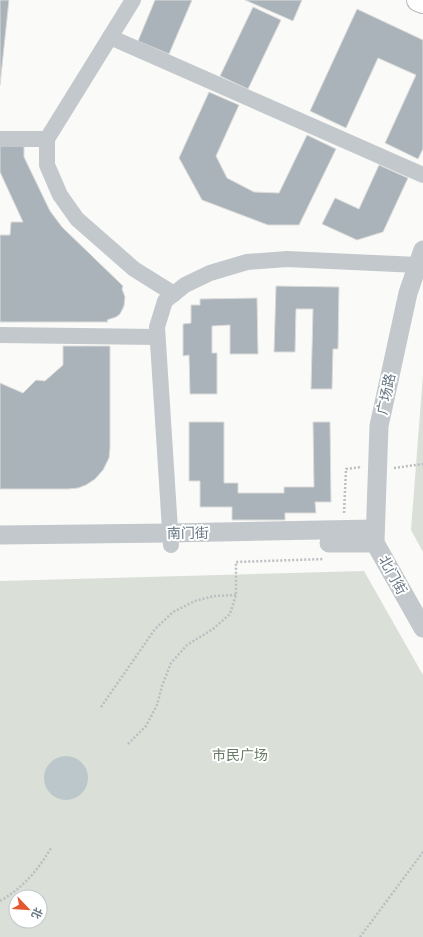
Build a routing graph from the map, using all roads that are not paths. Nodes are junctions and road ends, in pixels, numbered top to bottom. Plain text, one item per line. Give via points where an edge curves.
1 (133, 0) edge
2 (418, 0) edge
3 (423, 2) edge
4 (110, 37) junction
5 (0, 139) edge
6 (47, 139) junction
7 (423, 175) edge
8 (420, 257) edge
9 (174, 294) junction
10 (0, 334) edge
11 (157, 337) junction
12 (0, 535) edge
13 (375, 536) junction
14 (170, 539) junction
15 (0, 546) edge
16 (423, 628) edge

1 - 4 street
2 - 3 main road
4 - 6 street
4 - 7 street
5 - 6 street
6 - 9 street via 47,165 60,195 77,219 134,269
8 - 9 street via 247,262 210,273 185,285
8 - 13 street, 广场路 via 408,293 379,426
9 - 11 street via 165,301 157,327
10 - 11 street
11 - 14 street
12 - 14 street, 南门街
13 - 14 street, 南门街
13 - 16 street, 北门街
14 - 15 street, 南门街

